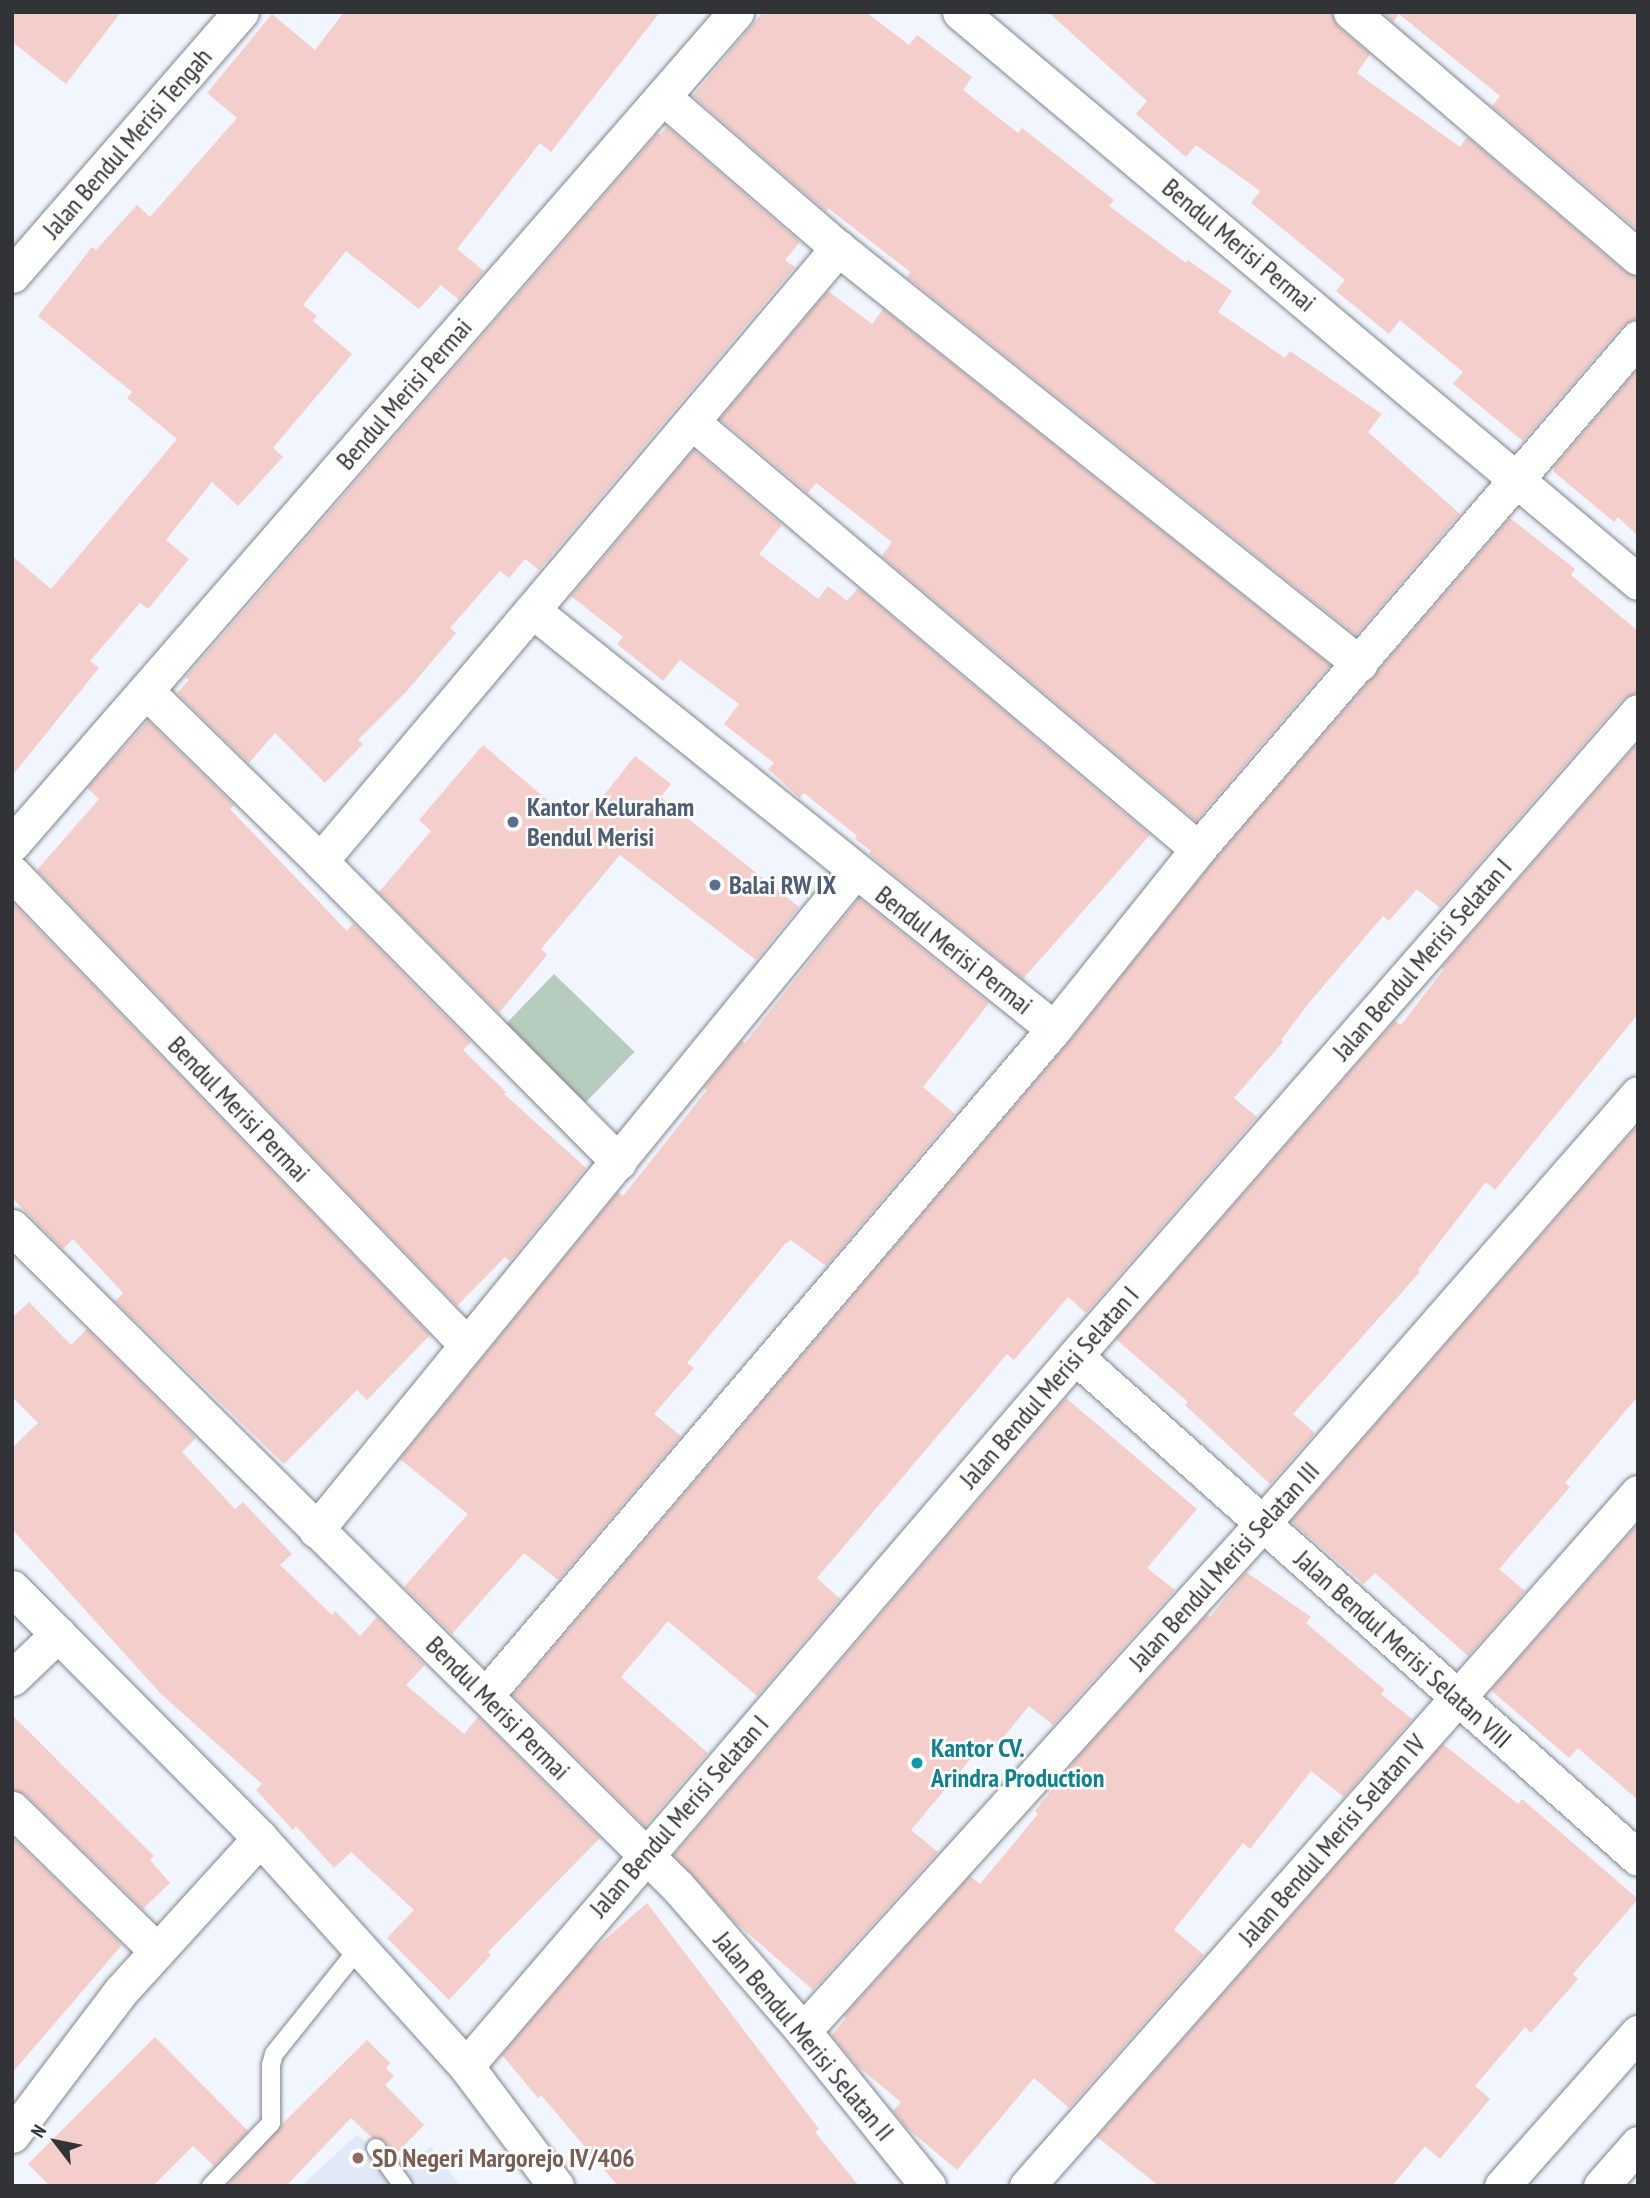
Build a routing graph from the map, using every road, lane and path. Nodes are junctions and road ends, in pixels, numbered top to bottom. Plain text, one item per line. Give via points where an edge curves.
1 (241, 12) edge
2 (736, 12) edge
3 (960, 12) edge
4 (1351, 12) edge
5 (663, 97) junction
6 (838, 248) junction
7 (1638, 257) edge
8 (12, 275) edge
9 (1638, 338) edge
10 (692, 422) junction
11 (1517, 478) junction
12 (1638, 582) edge
13 (532, 610) junction
14 (1360, 664) junction
15 (146, 691) junction
16 (1638, 712) edge
17 (12, 844) edge
18 (1198, 849) junction
19 (320, 861) junction
20 (854, 872) junction
21 (12, 873) edge
22 (1054, 1029) junction
23 (1638, 1094) edge
24 (619, 1163) junction
25 (12, 1227) edge
26 (466, 1344) junction
27 (1075, 1356) junction
28 (1638, 1493) edge
29 (1262, 1524) junction
30 (316, 1530) junction
31 (12, 1588) edge
32 (58, 1634) junction
33 (12, 1678) edge
34 (486, 1695) junction
35 (1458, 1698) junction
36 (12, 1810) edge
37 (260, 1838) junction
38 (645, 1856) junction
39 (1638, 1858) edge
40 (678, 1887) joint
41 (359, 1948) junction
42 (157, 1951) junction
43 (803, 2031) junction
44 (1638, 2033) edge
45 (466, 2066) junction
46 (12, 2135) edge
47 (1638, 2144) edge
48 (376, 2148) dead end
49 (211, 2186) edge
50 (403, 2186) edge
51 (556, 2186) edge
52 (928, 2186) edge
53 (1027, 2186) edge
54 (1502, 2186) edge
55 (1601, 2186) edge

1 - 8 street, Jalan Bendul Merisi Tengah
2 - 5 street, Bendul Merisi Permai
3 - 11 street, Bendul Merisi Permai
4 - 7 street
5 - 6 street
5 - 15 street, Bendul Merisi Permai
6 - 10 street
6 - 14 street
9 - 11 street
10 - 13 street
10 - 18 street
11 - 12 street, Bendul Merisi Permai
11 - 14 street
13 - 19 street
13 - 20 street, Bendul Merisi Permai
14 - 18 street
15 - 17 street, Bendul Merisi Permai
15 - 19 street
16 - 27 street, Jalan Bendul Merisi Selatan I
18 - 22 street
19 - 24 street
20 - 22 street, Bendul Merisi Permai
20 - 24 street, Bendul Merisi Permai
21 - 26 street, Bendul Merisi Permai
22 - 34 street
23 - 29 street, Jalan Bendul Merisi Selatan III
24 - 26 street, Bendul Merisi Permai
25 - 30 street, Bendul Merisi Permai
26 - 30 street, Bendul Merisi Permai
27 - 29 street, Jalan Bendul Merisi Selatan VIII
27 - 38 street, Jalan Bendul Merisi Selatan I
28 - 35 street, Jalan Bendul Merisi Selatan IV
29 - 35 street, Jalan Bendul Merisi Selatan VIII
29 - 43 street, Jalan Bendul Merisi Selatan III
30 - 34 street, Bendul Merisi Permai
31 - 32 street
32 - 33 street
32 - 37 street
34 - 38 street, Bendul Merisi Permai
35 - 39 street, Jalan Bendul Merisi Selatan VIII
35 - 53 street, Jalan Bendul Merisi Selatan IV
36 - 42 street
37 - 41 street
37 - 42 street
38 - 40 street, Bendul Merisi Permai
38 - 45 street, Jalan Bendul Merisi Selatan I
40 - 43 street, Jalan Bendul Merisi Selatan II
41 - 45 street
41 - 49 lane via 274,2054 271,2123
42 - 46 street via 121,1991
43 - 52 street, Jalan Bendul Merisi Selatan II
44 - 54 street
45 - 51 street
47 - 55 street
48 - 50 lane

